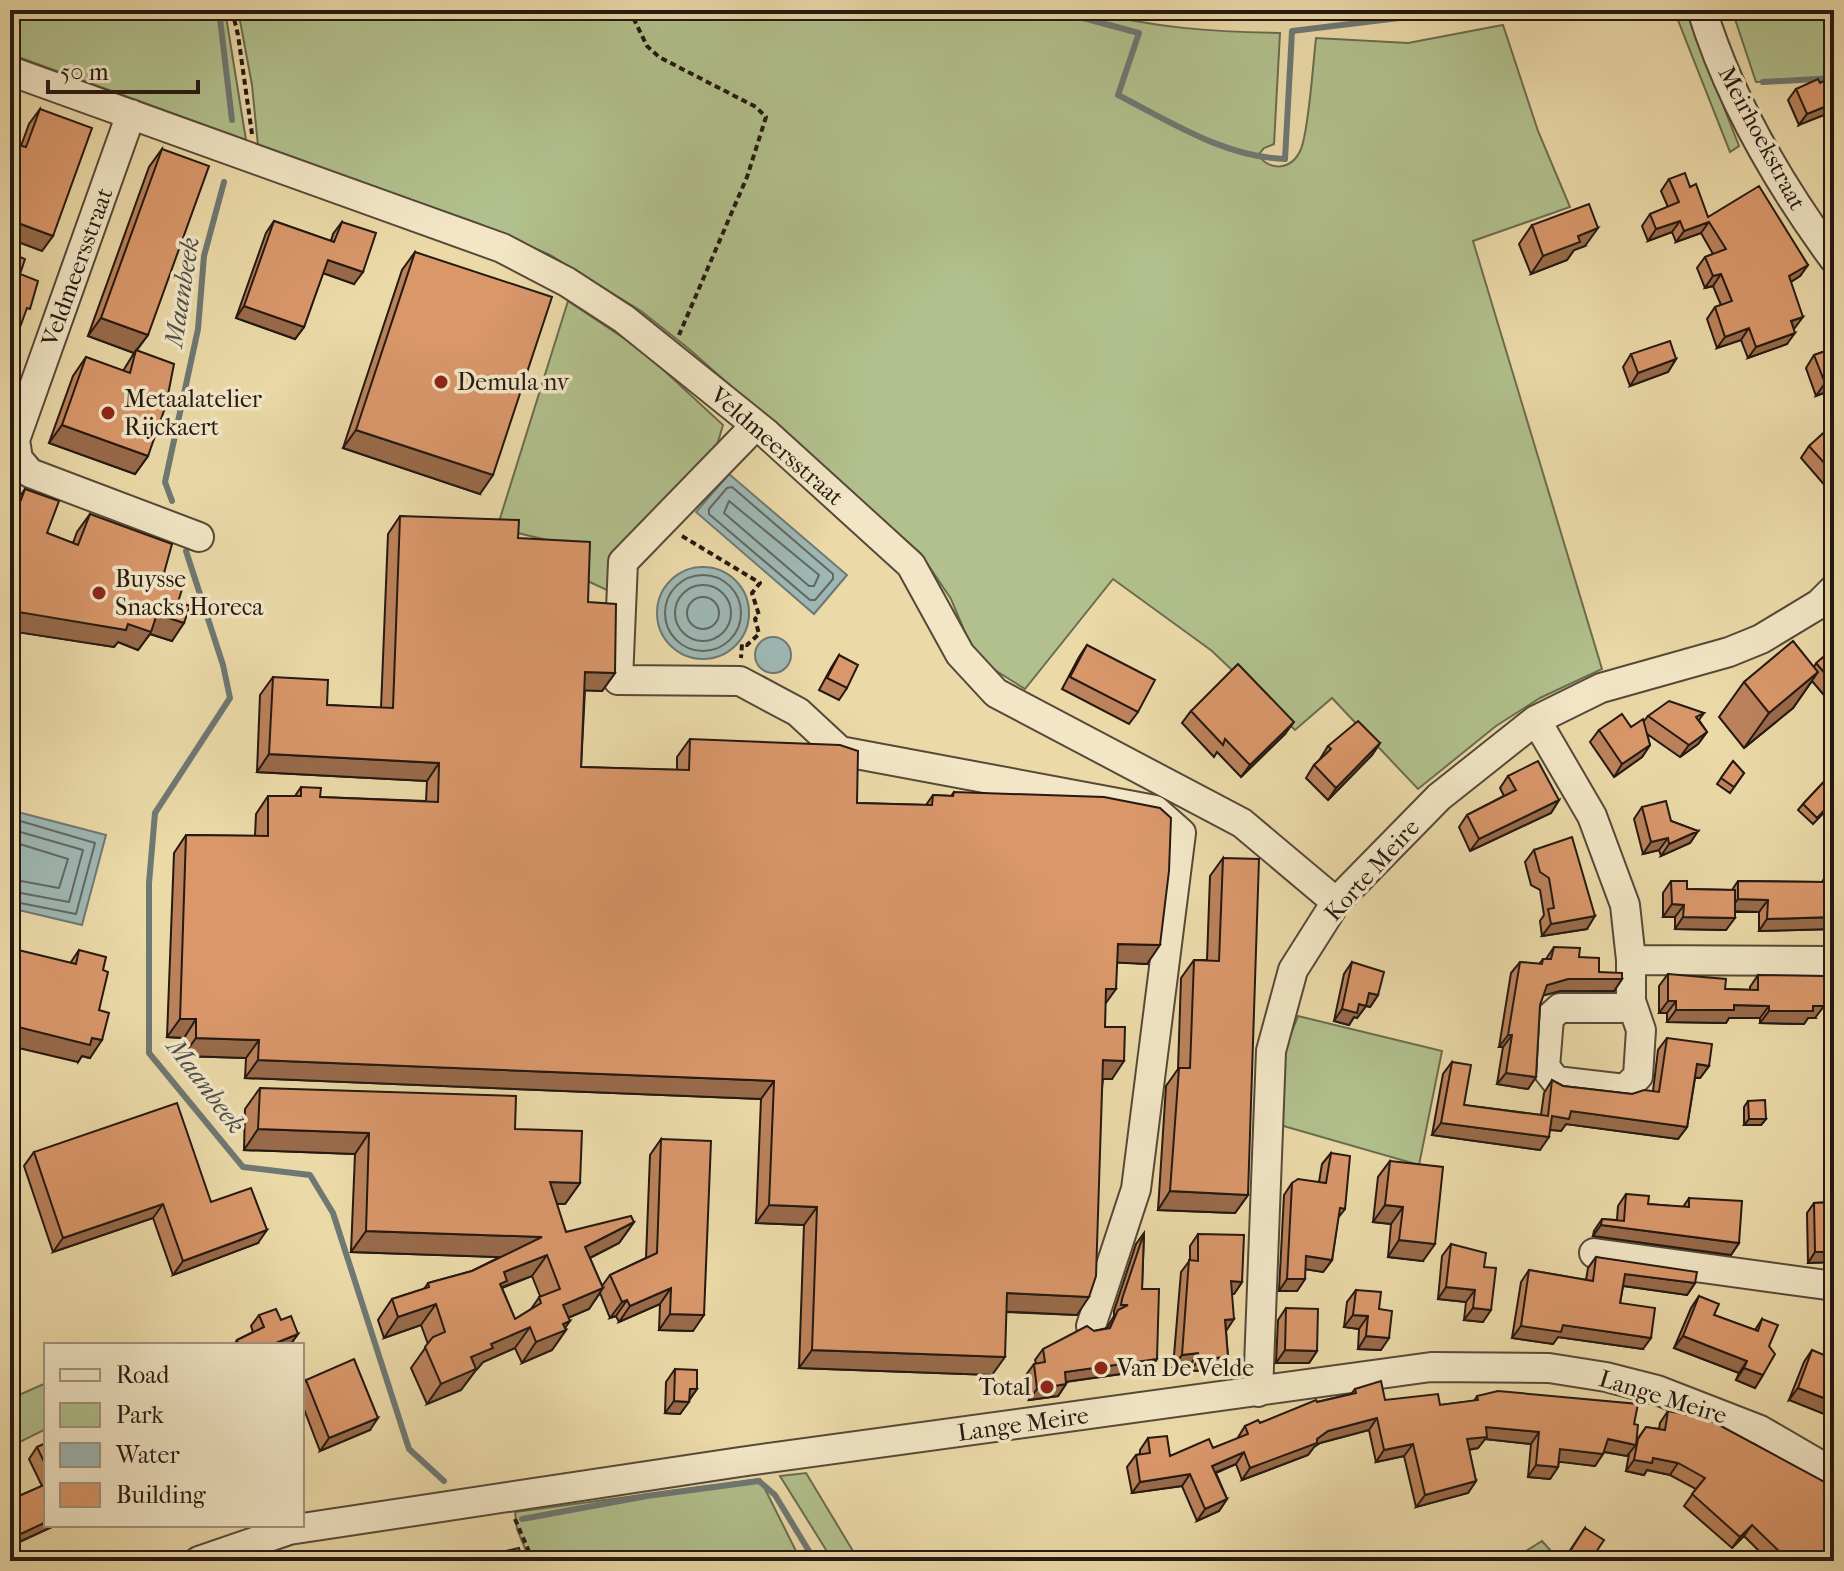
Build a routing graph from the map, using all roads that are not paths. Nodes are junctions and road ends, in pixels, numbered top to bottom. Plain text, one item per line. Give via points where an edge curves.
1 (1702, 10) edge
2 (10, 71) edge
3 (131, 114) junction
4 (1834, 259) edge
5 (756, 425) junction
6 (199, 537) dead end
7 (1834, 589) edge
8 (1536, 720) junction
9 (1336, 902) junction
10 (1631, 960) junction
11 (1834, 961) edge
12 (1631, 1001) dead end
13 (1594, 1253) dead end
14 (1834, 1286) edge
15 (1091, 1326) edge
16 (1258, 1392) junction
17 (1834, 1473) edge
18 (199, 1561) edge

1 - 4 street, Meirhoekstraat via 1749,124 1794,203
2 - 3 street, Veldmeersstraat
3 - 5 street, Veldmeersstraat via 502,248 624,319
3 - 6 street, Veldmeersstraat via 15,440 18,459 30,473
5 - 9 street, Veldmeersstraat via 911,565 960,654 996,693 1242,823
5 - 15 street via 623,562 618,680 740,681 798,712 840,751 1155,810 1181,833 1136,1189
7 - 8 street, Korte Meire via 1761,639 1601,688
8 - 9 street, Korte Meire via 1439,797
8 - 10 street via 1592,816 1625,905
9 - 16 street, Korte Meire via 1293,970 1271,1051
10 - 11 street
10 - 12 street
13 - 14 street
16 - 17 street, Lange Meire via 1431,1367 1549,1368 1606,1377 1714,1410
16 - 18 street, Lange Meire via 289,1530

